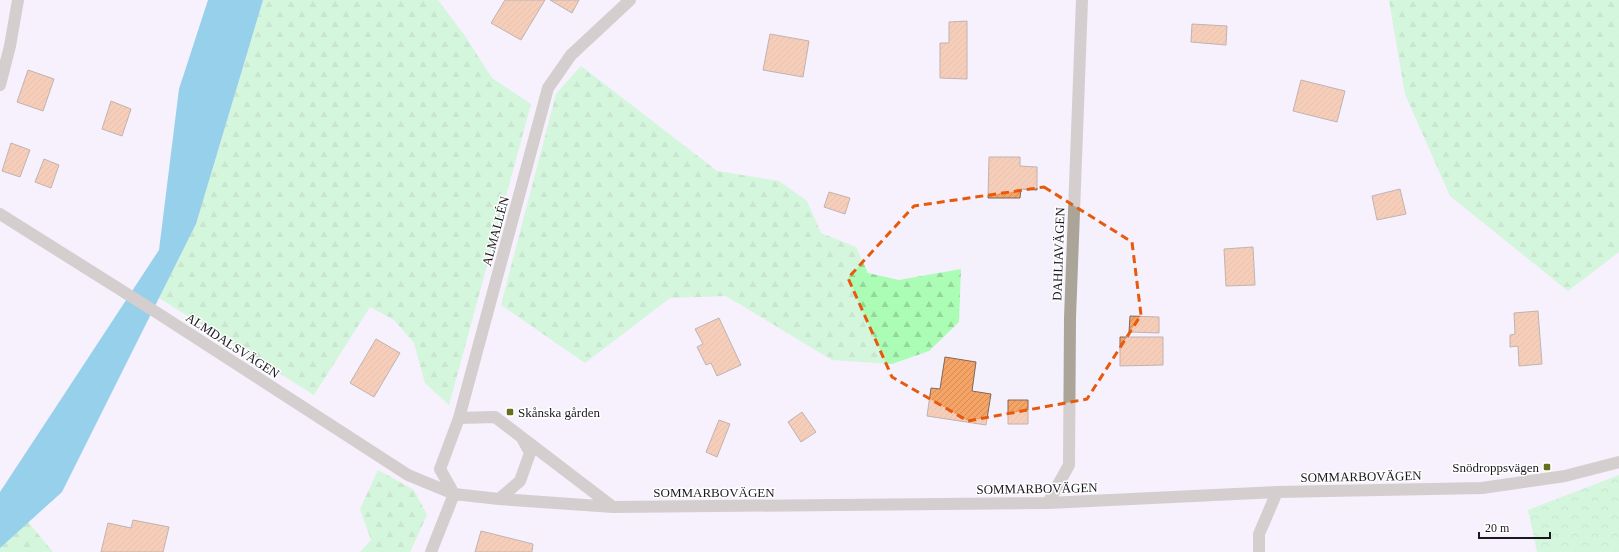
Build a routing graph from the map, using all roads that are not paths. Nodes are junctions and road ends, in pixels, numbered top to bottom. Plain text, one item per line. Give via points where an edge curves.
1 (18, 0) edge
2 (630, 0) edge
3 (1082, 0) edge
4 (0, 85) edge
5 (0, 214) edge
6 (459, 418) junction
7 (521, 435) junction
8 (1619, 462) edge
9 (1277, 492) junction
10 (454, 494) junction
11 (499, 499) junction
12 (1048, 503) junction
13 (613, 507) junction
14 (431, 552) edge
15 (1259, 552) edge

1 - 4 street
2 - 6 street, ALMALLÉN via 571,55 548,88
3 - 12 street, DAHLIAVÄGEN via 1070,318 1069,465
5 - 10 street, ALMDALSVÄGEN via 408,475
6 - 7 street via 495,417
6 - 10 street, ALMALLÉN via 440,470
7 - 11 street via 530,453 526,466 520,481
7 - 13 street
8 - 9 street, SOMMARBOVÄGEN via 1565,476 1482,488
9 - 12 street, SOMMARBOVÄGEN
9 - 15 street via 1259,534
10 - 11 street, SOMMARBOVÄGEN
10 - 14 street
11 - 13 street, SOMMARBOVÄGEN
12 - 13 street, SOMMARBOVÄGEN

